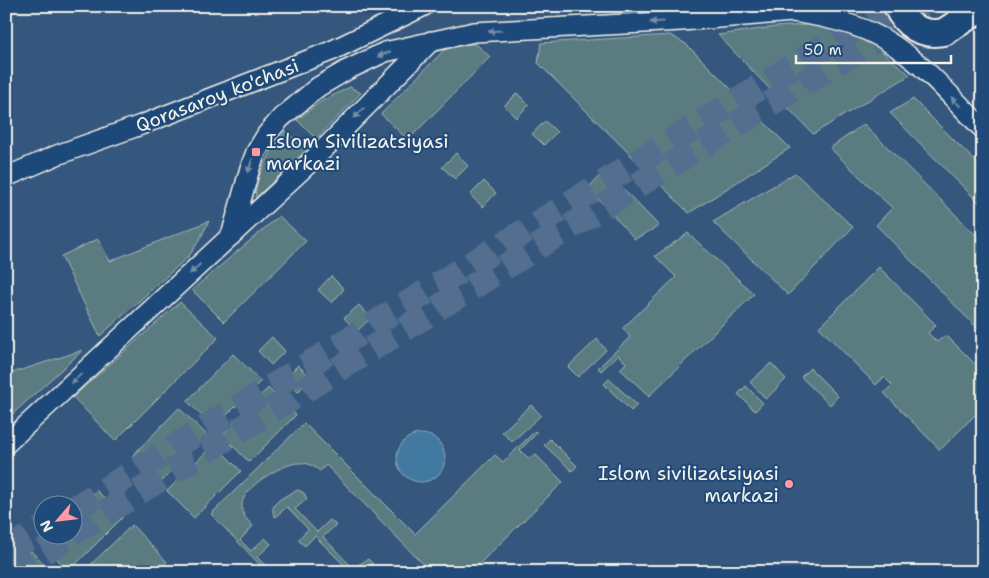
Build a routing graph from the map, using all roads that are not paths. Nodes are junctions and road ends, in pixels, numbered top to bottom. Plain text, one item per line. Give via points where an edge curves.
1 (424, 6) edge
2 (897, 6) edge
3 (983, 8) edge
4 (800, 9) edge
5 (431, 41) junction
6 (983, 129) edge
7 (6, 177) edge
8 (231, 236) junction
9 (6, 444) edge

1 - 7 street, Qorasaroy ko'chasi via 331,51
2 - 3 main road via 912,27 937,34
4 -> 5 street via 671,22 474,32
6 -> 4 street via 902,51 871,32
5 -> 8 street via 318,155
5 -> 8 street via 385,52 347,70 318,87 281,118 256,152
8 -> 9 street

